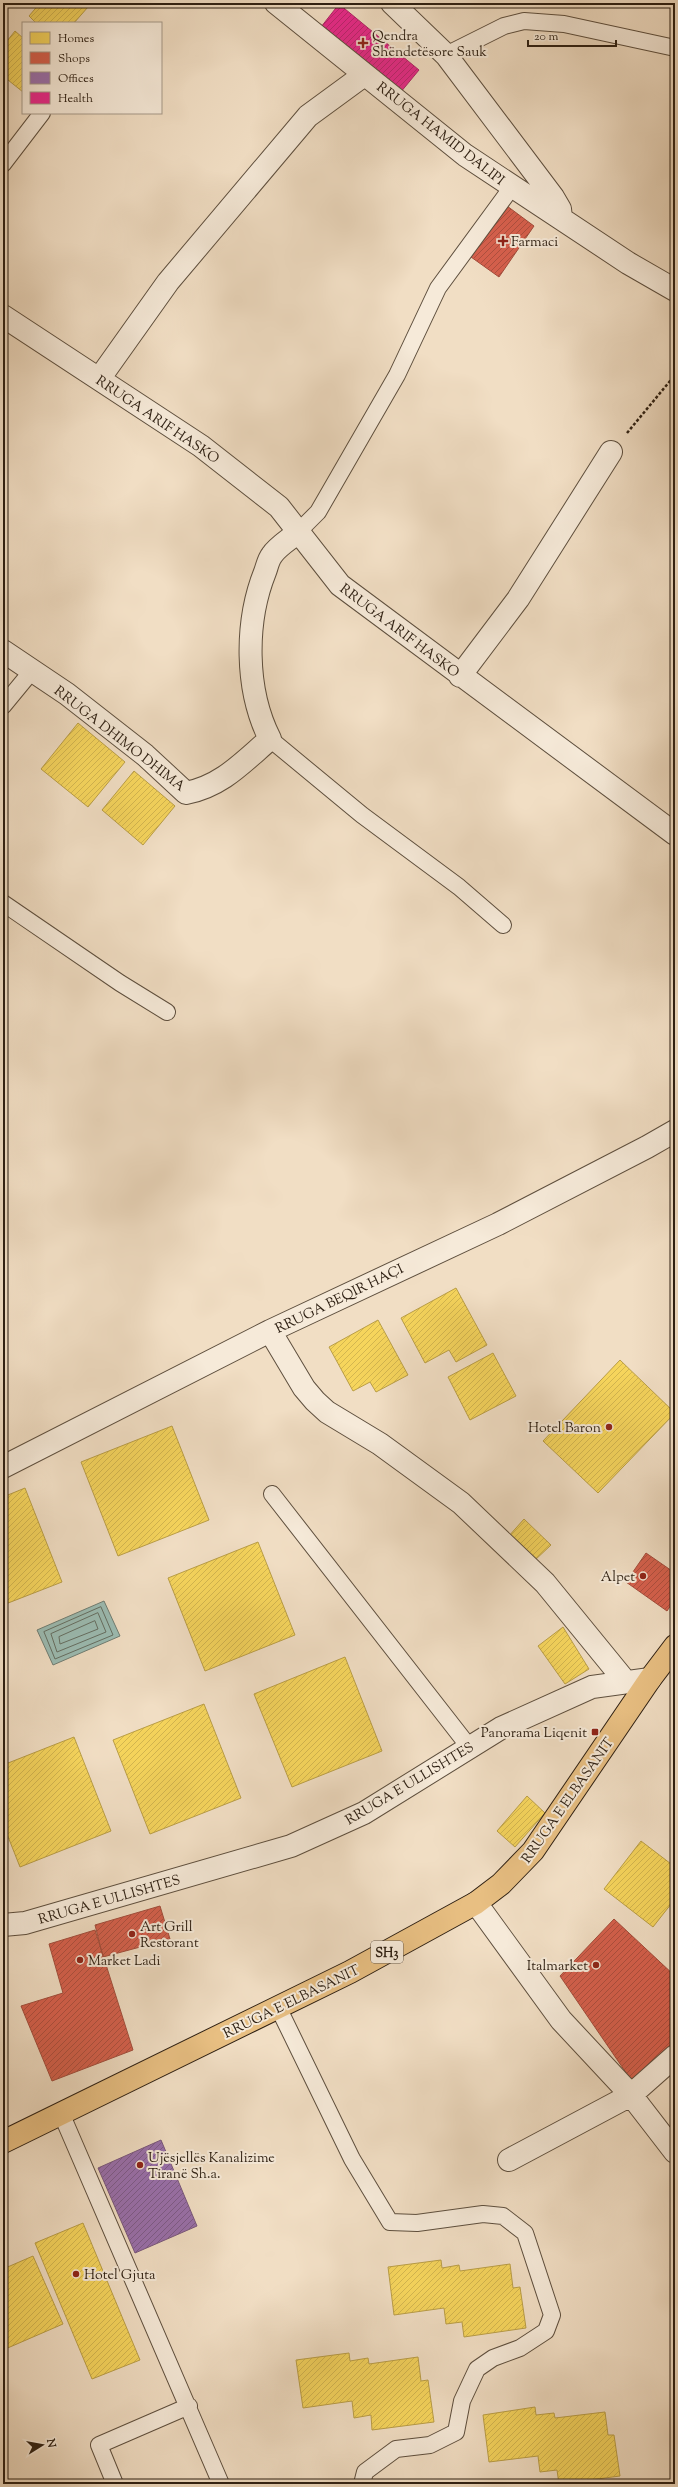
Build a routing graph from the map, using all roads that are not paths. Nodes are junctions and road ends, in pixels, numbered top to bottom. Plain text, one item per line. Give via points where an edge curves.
1 (276, 3) edge
2 (392, 3) edge
3 (675, 48) edge
4 (446, 55) junction
5 (364, 75) junction
6 (41, 114) edge
7 (3, 164) edge
8 (512, 187) junction
9 (561, 218) junction
10 (675, 290) edge
11 (3, 316) edge
12 (99, 380) junction
13 (611, 452) road end
14 (297, 533) junction
15 (3, 651) edge
16 (31, 672) junction
17 (460, 676) junction
18 (3, 706) edge
19 (270, 739) junction
20 (675, 834) edge
21 (3, 903) edge
22 (502, 925) dead end
23 (167, 1012) dead end
24 (675, 1131) edge
25 (270, 1331) junction
26 (3, 1467) edge
27 (272, 1494) dead end
28 (675, 1646) edge
29 (650, 1679) junction
30 (625, 1681) junction
31 (470, 1748) junction
32 (476, 1903) junction
33 (3, 1925) edge
34 (278, 2007) junction
35 (675, 2056) edge
36 (631, 2095) junction
37 (61, 2113) junction
38 (3, 2142) edge
39 (675, 2152) edge
40 (509, 2160) dead end
41 (189, 2406) junction
42 (115, 2484) edge
43 (221, 2484) edge
44 (362, 2484) edge

1 - 5 street, RRUGA HAMID DALIPI
2 - 4 street
3 - 4 lane via 564,24 524,21 504,26
4 - 9 street via 553,197 560,209
5 - 8 street, RRUGA HAMID DALIPI via 465,155
5 - 12 street via 308,116 168,282
6 - 7 lane
8 - 9 street, RRUGA HAMID DALIPI
8 - 14 lane via 438,288 397,375 318,512
9 - 10 street, RRUGA HAMID DALIPI via 628,263
11 - 12 street, RRUGA ARIF HASKO
12 - 14 street, RRUGA ARIF HASKO via 207,450 279,507
13 - 17 street via 518,599
14 - 17 street, RRUGA ARIF HASKO via 340,586
14 - 19 street via 272,554 257,592 250,655 262,724
15 - 16 street, RRUGA DHIMO DHIMA
16 - 18 lane
16 - 19 street, RRUGA DHIMO DHIMA via 67,694 145,756 186,793 205,789 224,778
17 - 20 street, RRUGA ARIF HASKO
19 - 22 lane via 362,815 459,887
21 - 23 lane
24 - 25 street, RRUGA BEQIR HAÇI via 498,1224
25 - 26 street, RRUGA BEQIR HAÇI
25 - 30 street via 304,1388 315,1401 327,1412 380,1444 461,1503 545,1583
27 - 31 lane
28 - 29 main road, RRUGA E ELBASANIT / SH3
29 - 30 street, RRUGA E ULLISHTES
29 - 32 main road, RRUGA E ELBASANIT / SH3 via 533,1851 501,1884
30 - 31 street, RRUGA E ULLISHTES via 592,1687 501,1728
31 - 33 street, RRUGA E ULLISHTES via 364,1813 291,1846 25,1923
32 - 34 main road, RRUGA E ELBASANIT / SH3 via 350,1972
32 - 36 street via 561,2020
34 - 37 main road, RRUGA E ELBASANIT / SH3
34 - 44 lane via 352,2159 390,2222 418,2223 483,2214 503,2216 525,2233 552,2315 546,2331 520,2348 493,2358 477,2369 462,2401 456,2432 430,2445 396,2449 365,2472
35 - 36 street
36 - 39 street
36 - 40 street
37 - 38 main road, RRUGA E ELBASANIT / SH3
37 - 41 lane
41 - 42 lane via 99,2445
41 - 43 lane

